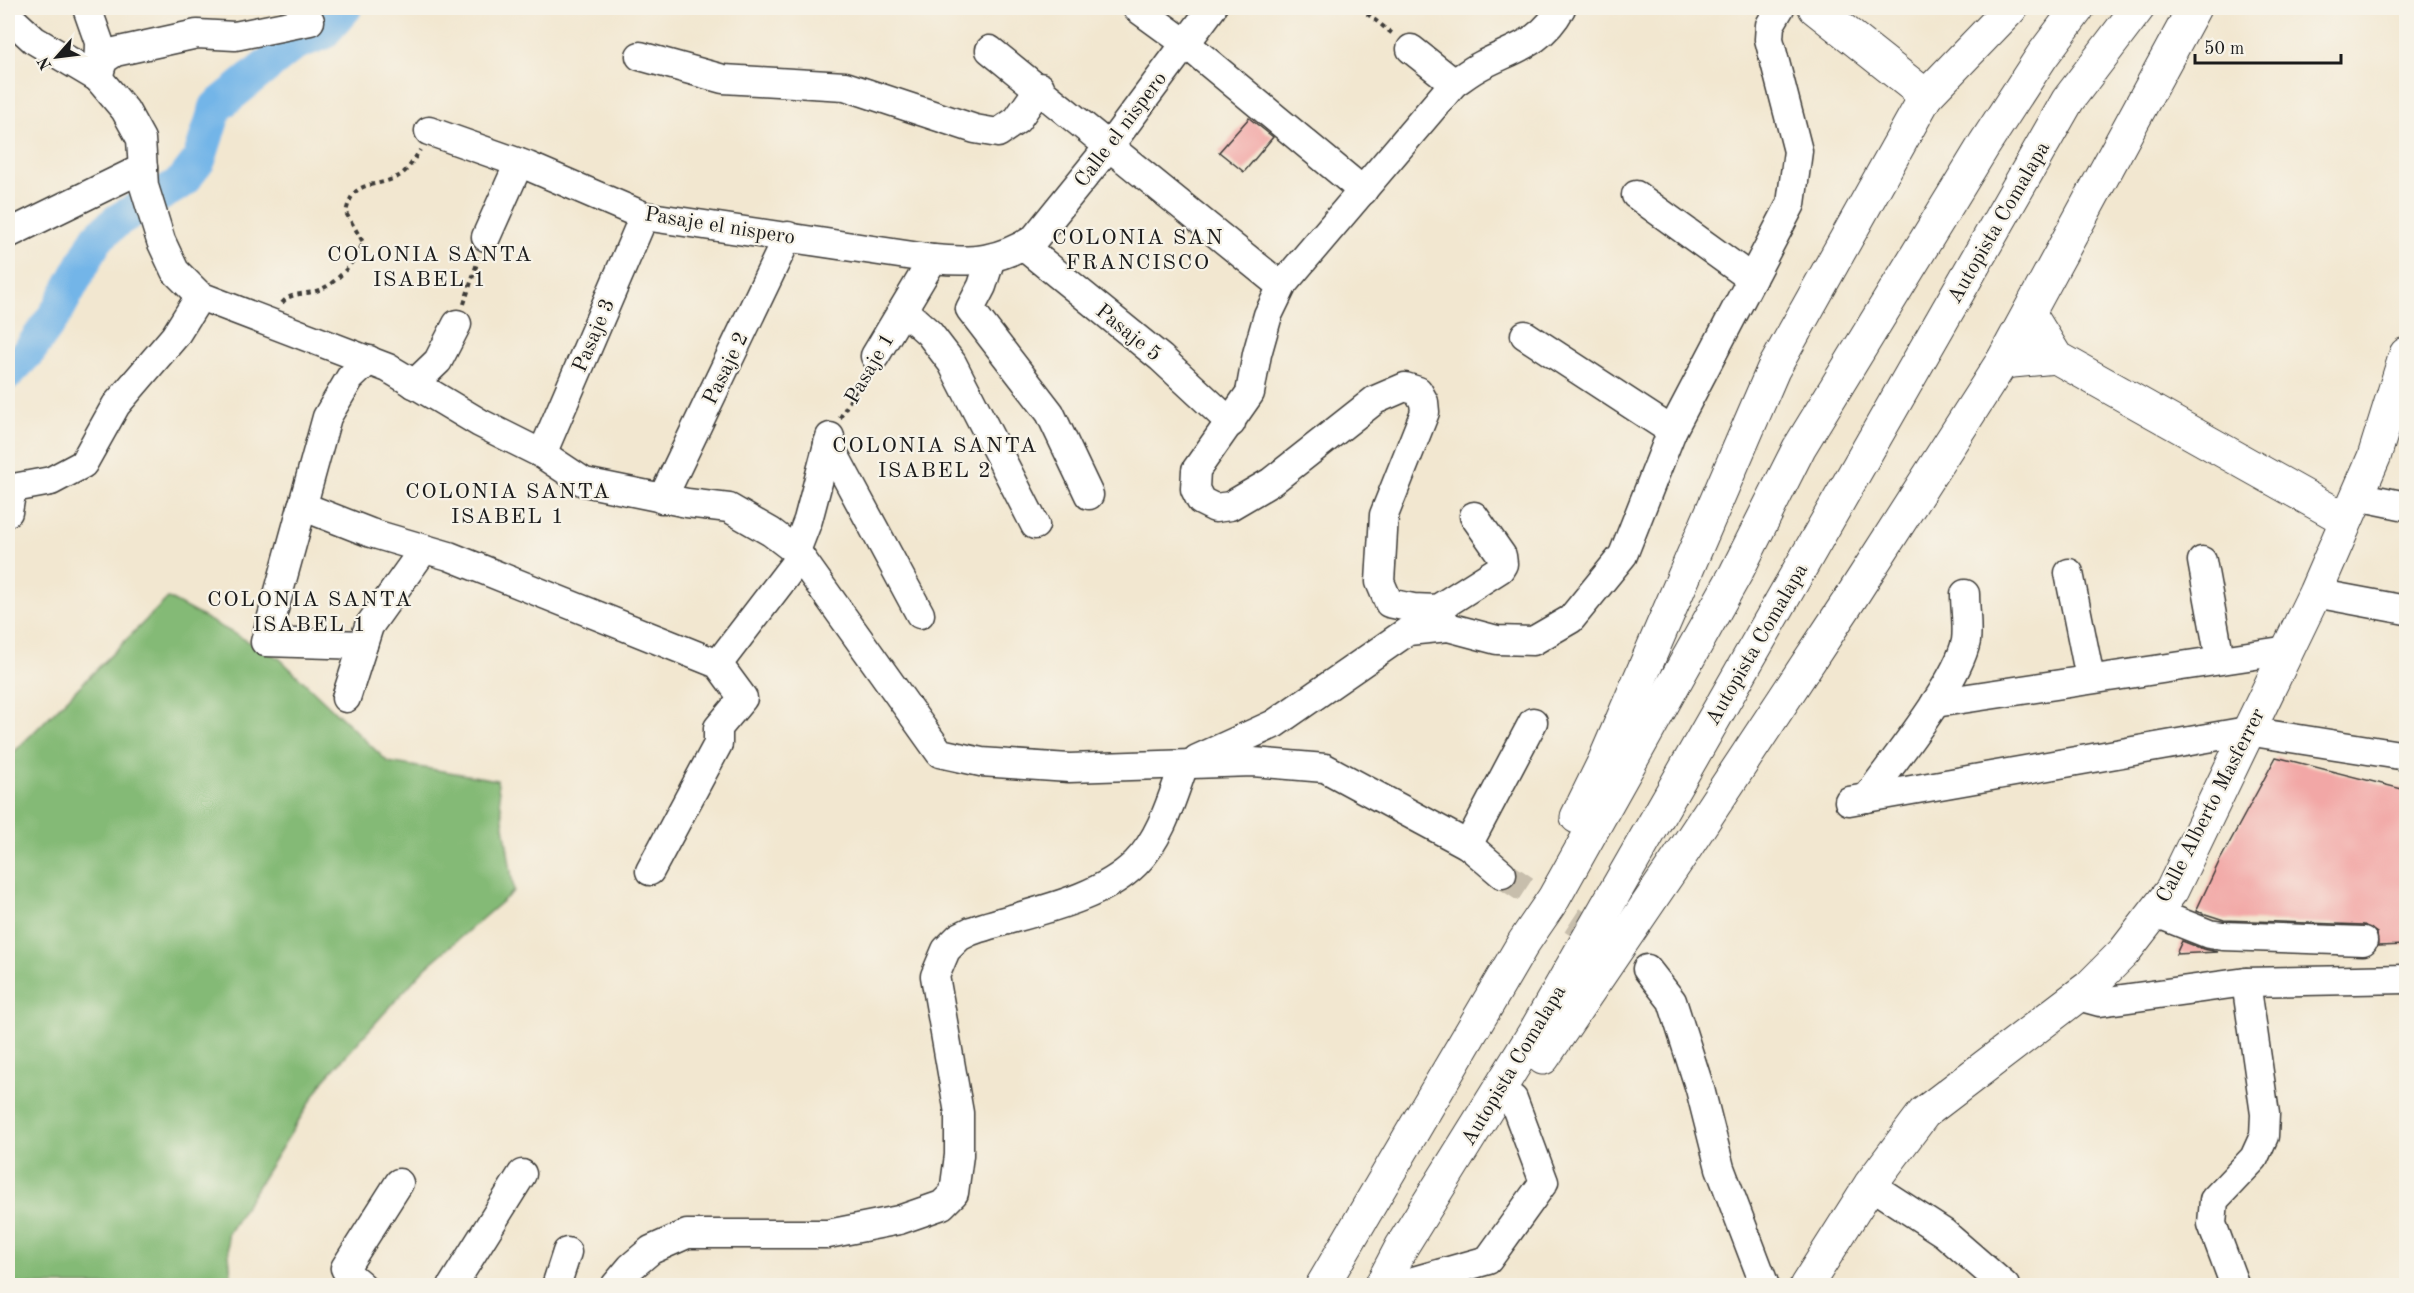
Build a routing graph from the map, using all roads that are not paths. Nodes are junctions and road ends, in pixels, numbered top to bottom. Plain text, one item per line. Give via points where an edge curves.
1 (87, 8) edge
2 (1137, 8) edge
3 (1212, 8) edge
4 (1561, 8) edge
5 (1780, 8) edge
6 (1815, 8) edge
7 (2011, 8) edge
8 (2078, 8) edge
9 (2138, 8) edge
10 (2194, 8) edge
11 (8, 16) edge
12 (310, 21) dead end
13 (1185, 43) junction
14 (1411, 49) road end
15 (990, 50) dead end
16 (640, 56) dead end
17 (98, 78) junction
18 (1454, 84) junction
19 (1040, 87) junction
20 (1926, 96) junction
21 (429, 131) road end
22 (1110, 145) junction
23 (519, 163) junction
24 (143, 177) junction
25 (1363, 190) junction
26 (1636, 195) dead end
27 (644, 216) junction
28 (8, 234) edge
29 (788, 236) junction
30 (486, 237) road end
31 (1023, 246) junction
32 (991, 258) junction
33 (933, 259) junction
34 (1752, 279) junction
35 (1281, 286) junction
36 (200, 296) junction
37 (903, 310) junction
38 (2029, 313) junction
39 (457, 324) road end
40 (1525, 335) dead end
41 (2406, 354) edge
42 (875, 356) road end
43 (2056, 357) junction
44 (369, 360) junction
45 (2002, 362) junction
46 (414, 384) junction
47 (1231, 423) junction
48 (1672, 431) junction
49 (542, 454) junction
50 (1089, 495) dead end
51 (9, 496) edge
52 (662, 499) junction
53 (303, 506) junction
54 (2406, 506) edge
55 (2351, 508) junction
56 (1474, 516) dead end
57 (1035, 525) dead end
58 (424, 549) junction
59 (798, 554) junction
60 (2202, 561) dead end
61 (2069, 573) dead end
62 (2315, 593) junction
63 (1965, 594) dead end
64 (2406, 610) edge
65 (920, 614) dead end
66 (1443, 618) junction
67 (363, 645) junction
68 (2288, 650) junction
69 (2220, 659) junction
70 (718, 664) junction
71 (2090, 678) junction
72 (346, 698) dead end
73 (1935, 703) junction
74 (1533, 722) dead end
75 (2247, 731) junction
76 (2406, 756) edge
77 (1184, 765) junction
78 (1468, 845) junction
79 (650, 871) dead end
80 (1502, 874) tunnel mouth
81 (2156, 913) junction
82 (2363, 940) dead end
83 (1524, 942) junction
84 (1647, 969) tunnel mouth
85 (2406, 979) edge
86 (2246, 982) junction
87 (2078, 996) junction
88 (1513, 1099) junction
89 (522, 1174) dead end
90 (399, 1183) dead end
91 (1870, 1185) junction
92 (1402, 1246) junction
93 (567, 1252) dead end
94 (362, 1286) edge
95 (452, 1286) edge
96 (556, 1286) edge
97 (615, 1286) edge
98 (1322, 1286) edge
99 (1381, 1286) edge
100 (1396, 1286) edge
101 (1765, 1286) edge
102 (1806, 1286) edge
103 (2005, 1286) edge
104 (2235, 1286) edge

1 - 17 street via 99,42
2 - 13 street
3 - 13 street, Calle el nispero
4 - 18 street via 1536,39 1480,66
5 - 34 street via 1770,25 1769,39 1798,150 1791,204
6 - 20 main road
7 - 20 main road
8 - 83 main road via 1983,145 1799,448 1628,770
9 - 92 main road, Autopista Comalapa via 2068,100 1536,1030
10 - 38 main road
11 - 17 street via 34,40
12 - 17 street via 235,36 196,34 114,52 103,60
13 - 22 street, Calle el nispero
13 - 25 street
14 - 18 street
15 - 19 street
16 - 19 street via 723,79 845,86 998,133 1017,120
17 - 24 street via 125,110 141,139
18 - 25 street
19 - 22 street
20 - 83 main road via 1773,370 1604,762 1542,887
21 - 23 street, Pasaje el nispero
22 - 31 street, Calle el nispero via 1049,222
22 - 35 street
23 - 27 street, Pasaje el nispero
23 - 30 street
24 - 28 street
24 - 36 street via 161,241 175,271
25 - 35 street
26 - 34 street
27 - 29 street, Pasaje el nispero
27 - 49 street, Pasaje 3
29 - 33 street, Pasaje el nispero
29 - 52 street, Pasaje 2
31 - 32 street, Pasaje el nispero
31 - 47 street, Pasaje 5 via 1161,358
32 - 33 street, Pasaje el nispero via 976,262
32 - 50 street via 970,309 1050,413
33 - 37 street, Pasaje 1
34 - 48 street
35 - 47 street via 1268,315 1250,393
36 - 44 street
36 - 51 street via 175,336 116,405 83,464
37 - 42 street, Pasaje 1
37 - 57 street via 929,333 952,363
38 - 43 main road
38 - 45 main road
39 - 46 street via 438,361
40 - 48 street
41 - 55 main road, Calle Alberto Masferrer via 2374,458
43 - 45 main road
43 - 55 main road
44 - 46 street
44 - 53 street via 350,378 327,417
45 - 88 main road via 1683,852
46 - 49 street
47 - 66 street via 1196,470 1195,489 1201,501 1215,508 1230,506 1271,482 1375,400 1405,387 1418,391 1425,412 1384,515 1380,582 1389,603
48 - 66 street via 1623,555 1571,620 1533,641 1497,640
49 - 52 street via 584,482
52 - 59 street via 729,508 771,532
53 - 58 street
53 - 67 street via 265,642
54 - 55 street
55 - 62 main road, Calle Alberto Masferrer
56 - 66 street via 1502,556 1503,564
58 - 67 street via 369,626
58 - 70 street
59 - 65 street via 831,435
59 - 70 street
59 - 77 street via 940,753 981,762 1069,768
60 - 69 street
61 - 71 street
62 - 64 street
62 - 68 main road, Calle Alberto Masferrer
63 - 73 street via 1966,641
66 - 77 street via 1408,632 1274,724
67 - 72 street
68 - 69 street
68 - 75 main road, Calle Alberto Masferrer
69 - 71 street
70 - 79 street via 743,698 718,728 718,744
71 - 73 street
73 - 75 street via 1858,800
74 - 78 street
75 - 76 street
75 - 81 main road, Calle Alberto Masferrer via 2172,890
77 - 78 street via 1253,762 1325,768
77 - 97 street via 1154,838 1136,863 1082,896 971,931 954,941 943,956 934,982 960,1135 954,1194 947,1201 899,1221 828,1234 687,1234 651,1250
78 - 80 street
81 - 82 street via 2223,936
81 - 87 main road, Calle Alberto Masferrer via 2124,952
83 - 98 main road
84 - 101 street via 1672,1001 1720,1168
85 - 86 street
86 - 87 street via 2100,1002
86 - 104 street via 2265,1114 2264,1136 2254,1158 2214,1200 2212,1224
87 - 91 main road, Calle Alberto Masferrer via 1924,1113
88 - 92 main road
88 - 100 street via 1544,1182 1488,1260
89 - 95 street
90 - 94 street via 345,1268
91 - 102 main road, Calle Alberto Masferrer
91 - 103 street via 1944,1233
92 - 99 main road, Autopista Comalapa
93 - 96 street

